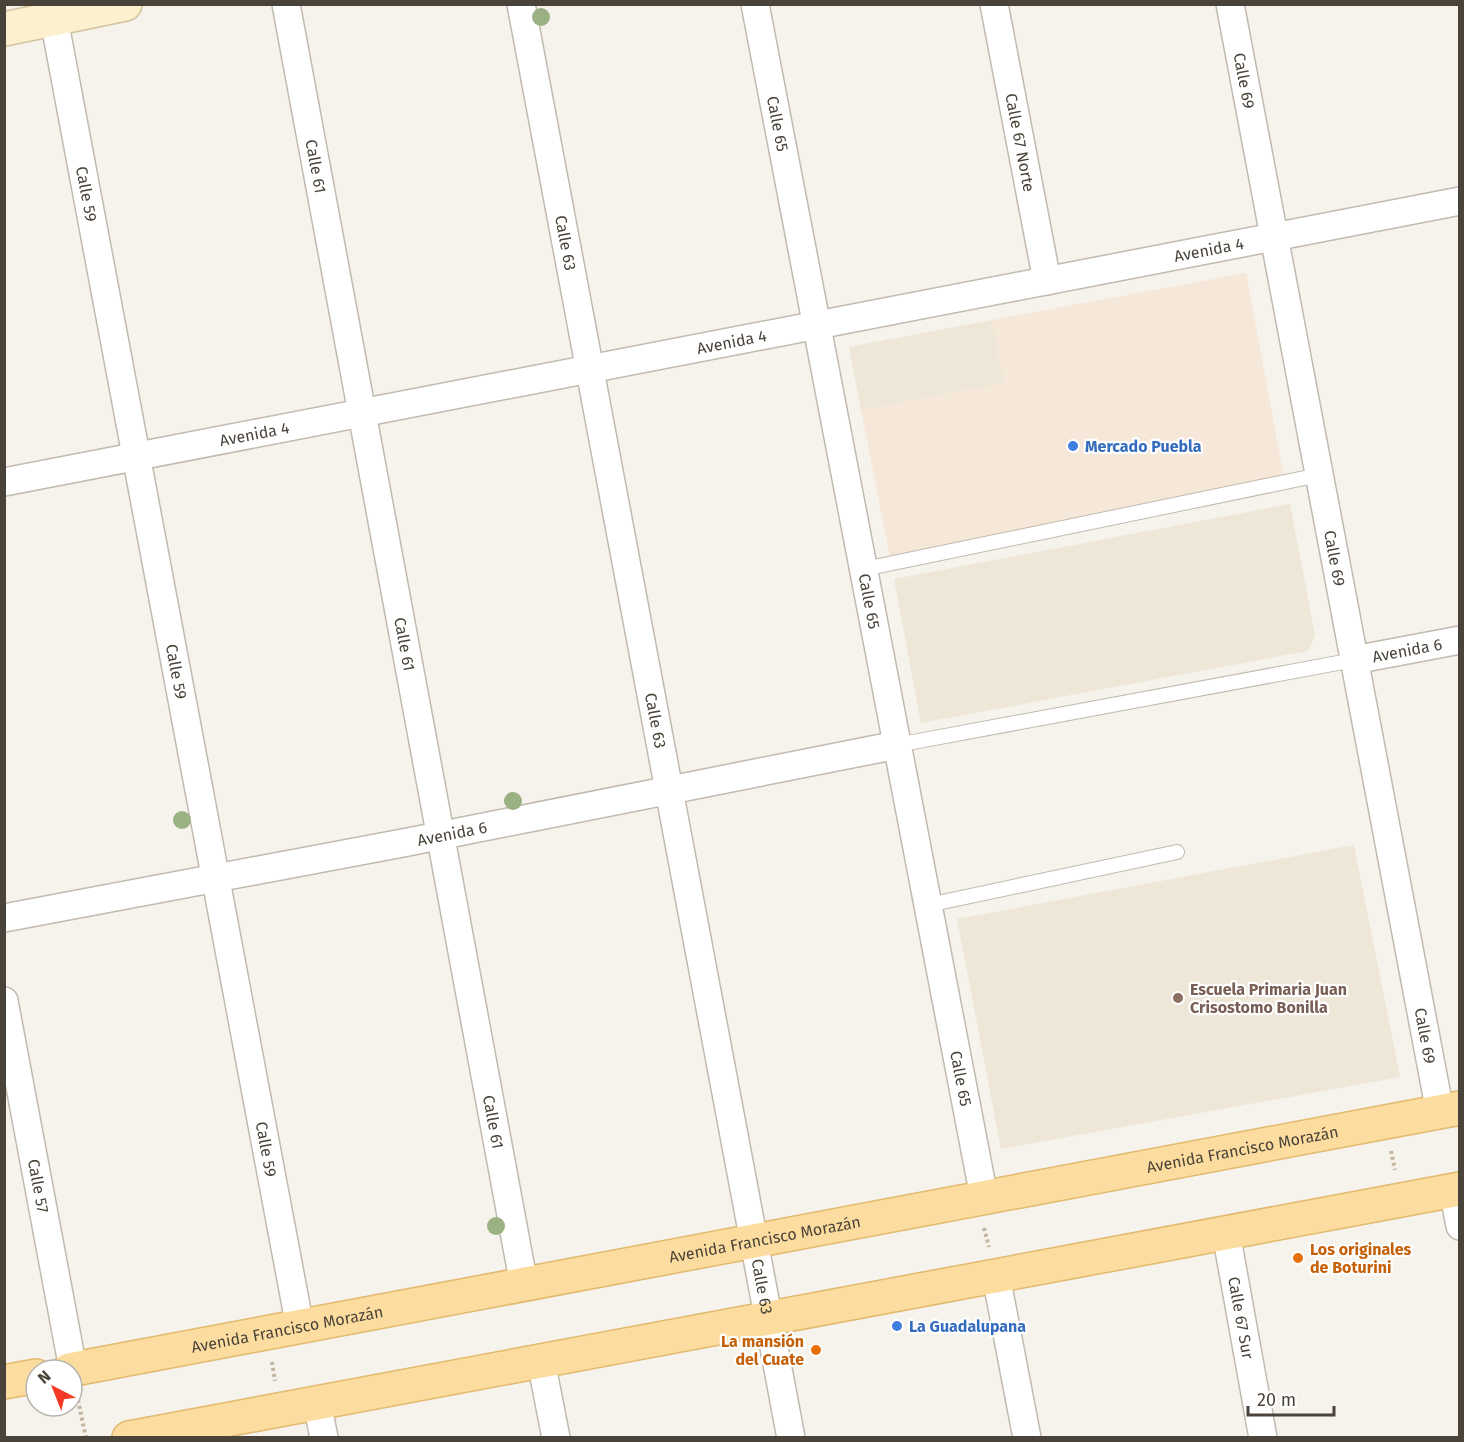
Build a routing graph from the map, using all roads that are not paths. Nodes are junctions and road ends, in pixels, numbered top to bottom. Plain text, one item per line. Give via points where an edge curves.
1 (125, 4) edge
2 (286, 4) edge
3 (521, 4) edge
4 (755, 4) edge
5 (994, 4) edge
6 (1230, 4) edge
7 (54, 19) junction
8 (4, 29) edge
9 (1460, 201) edge
10 (1274, 237) junction
11 (1047, 281) junction
12 (817, 325) junction
13 (590, 369) junction
14 (362, 413) junction
15 (136, 456) junction
16 (1319, 475) junction
17 (4, 482) edge
18 (864, 569) junction
19 (1460, 640) edge
20 (1354, 660) junction
21 (897, 745) junction
22 (670, 790) junction
23 (441, 835) junction
24 (1177, 852) dead end
25 (216, 878) junction
26 (928, 905) junction
27 (4, 918) edge
28 (4, 1001) edge
29 (1450, 1110) edge
30 (1456, 1190) edge
31 (984, 1197) junction
32 (1460, 1226) edge
33 (1226, 1233) junction
34 (754, 1241) junction
35 (996, 1276) junction
36 (524, 1285) junction
37 (769, 1318) junction
38 (287, 1329) junction
39 (69, 1358) edge
40 (541, 1360) junction
41 (84, 1368) edge
42 (24, 1378) edge
43 (4, 1382) edge
44 (317, 1402) junction
45 (129, 1437) edge
46 (324, 1437) edge
47 (556, 1437) edge
48 (792, 1437) edge
49 (1027, 1437) edge
50 (1263, 1437) edge

1 - 7 main road
2 - 14 street, Calle 61
3 - 13 street, Calle 63
4 - 12 street, Calle 65
5 - 11 street, Calle 67 Norte
6 - 10 street, Calle 69
7 - 8 main road
7 - 15 street, Calle 59
9 - 10 street, Avenida 4
10 - 11 street, Avenida 4
10 - 16 street, Calle 69
11 - 12 street, Avenida 4
12 - 13 street, Avenida 4
12 - 18 street, Calle 65
13 - 14 street, Avenida 4
13 - 22 street, Calle 63
14 - 15 street, Avenida 4
14 - 23 street, Calle 61
15 - 17 street, Avenida 4
15 - 25 street, Calle 59
16 - 18 lane
16 - 20 street, Calle 69
18 - 21 street, Calle 65
19 - 20 street, Avenida 6
20 - 21 lane
20 - 29 street, Calle 69
21 - 22 street, Avenida 6
21 - 26 street, Calle 65
22 - 23 street, Avenida 6
22 - 34 street, Calle 63
23 - 25 street, Avenida 6
23 - 36 street, Calle 61
24 - 26 lane
25 - 27 street, Avenida 6
25 - 38 street, Calle 59
26 - 31 street, Calle 65
28 - 39 street, Calle 57
29 - 31 main road, Avenida Francisco Morazán
30 - 32 street
30 - 33 main road
31 - 34 main road, Avenida Francisco Morazán
33 - 35 main road
33 - 50 street, Calle 67 Sur
34 - 36 main road, Avenida Francisco Morazán
34 - 37 street, Calle 63
35 - 37 main road
35 - 49 street
36 - 38 main road, Avenida Francisco Morazán
37 - 40 main road
37 - 48 street, Calle 63
38 - 41 main road, Avenida Francisco Morazán
40 - 44 main road
40 - 47 street
42 - 43 main road
44 - 45 main road
44 - 46 street

